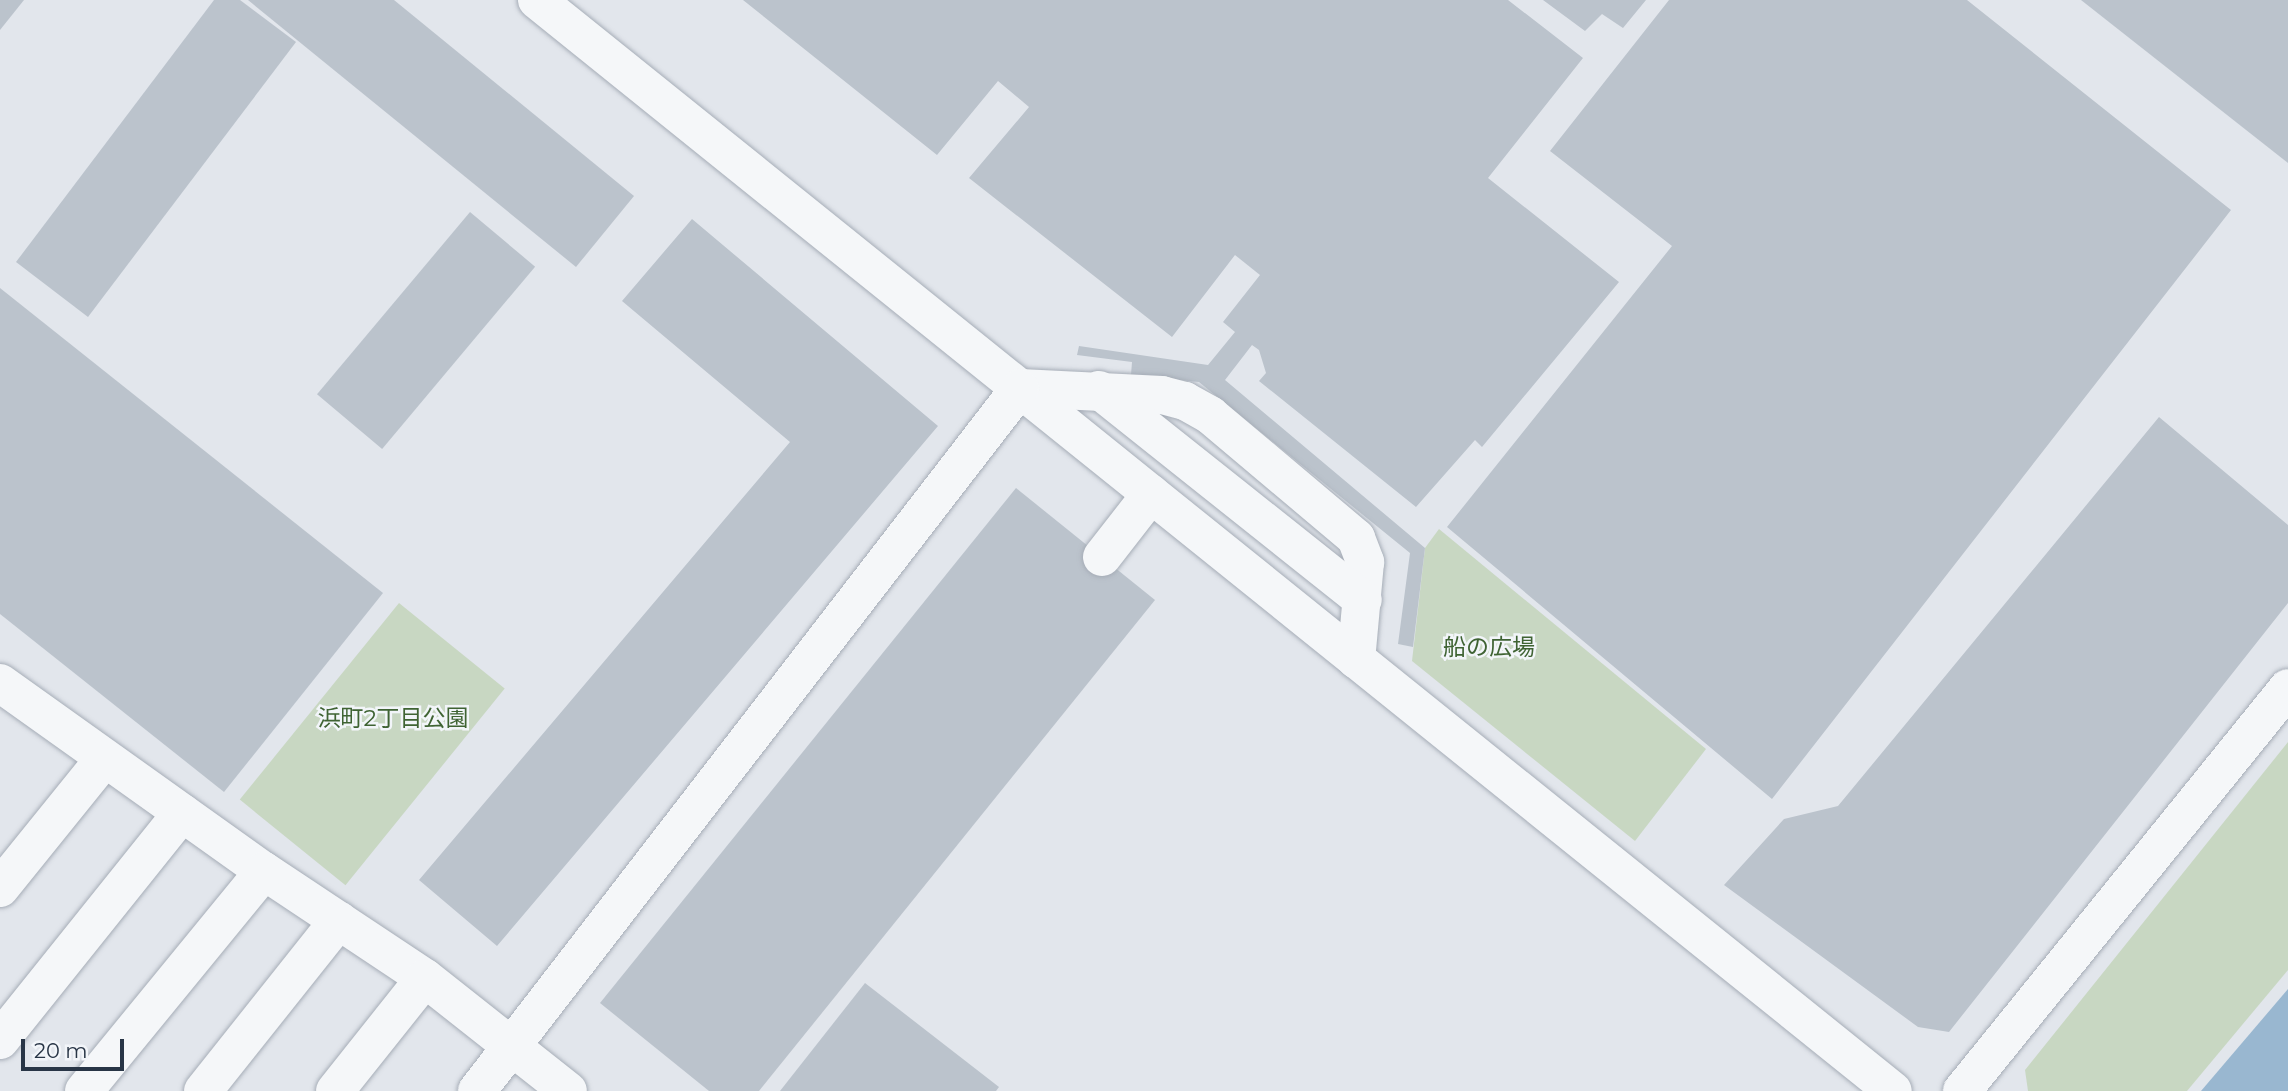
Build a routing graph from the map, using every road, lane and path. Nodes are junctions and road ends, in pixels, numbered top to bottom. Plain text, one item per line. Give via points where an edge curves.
1 (537, 0) edge
2 (1020, 388) junction
3 (1099, 390) junction
4 (1151, 494) junction
5 (1102, 557) dead end
6 (1363, 600) junction
7 (1356, 660) junction
8 (2288, 688) edge
9 (7, 703) edge
10 (104, 759) junction
11 (182, 813) junction
12 (264, 871) junction
13 (0, 888) edge
14 (339, 920) junction
15 (425, 978) junction
16 (0, 1040) edge
17 (514, 1046) junction
18 (84, 1091) edge
19 (203, 1091) edge
20 (335, 1091) edge
21 (477, 1091) edge
22 (568, 1091) edge
23 (1893, 1091) edge
24 (1962, 1091) edge

1 - 2 street via 832,242
2 - 3 street
2 - 4 street
2 - 17 street
3 - 6 street
3 - 6 street via 1185,401 1210,415 1356,538 1365,552
4 - 5 street
4 - 7 street
6 - 7 street
7 - 23 street
8 - 24 street
9 - 10 street
10 - 11 street
10 - 13 street
11 - 12 street
11 - 16 street
12 - 14 street
12 - 18 street
14 - 15 street
14 - 19 street
15 - 17 street
15 - 20 street
17 - 21 street
17 - 22 street

